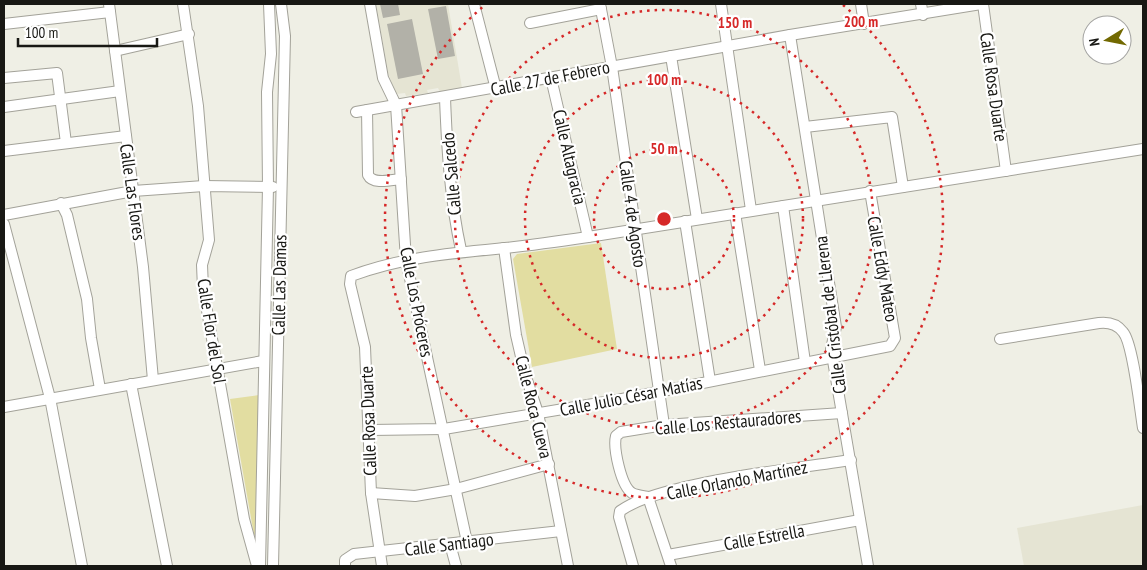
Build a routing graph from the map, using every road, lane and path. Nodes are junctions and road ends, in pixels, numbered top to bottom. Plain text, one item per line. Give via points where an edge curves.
1 (183, 4) edge
2 (269, 4) edge
3 (281, 4) edge
4 (370, 4) edge
5 (474, 4) edge
6 (721, 4) edge
7 (861, 4) edge
8 (921, 4) edge
9 (982, 4) edge
10 (601, 6) edge
11 (110, 8) edge
12 (923, 15) junction
13 (530, 23) dead end
14 (4, 24) edge
15 (864, 24) junction
16 (189, 34) junction
17 (790, 35) junction
18 (728, 46) junction
19 (115, 51) junction
20 (671, 56) junction
21 (612, 67) junction
22 (4, 78) edge
23 (551, 78) junction
24 (496, 89) junction
25 (120, 91) junction
26 (445, 98) junction
27 (62, 99) junction
28 (396, 105) junction
29 (4, 107) edge
30 (367, 110) junction
31 (356, 112) dead end
32 (805, 127) junction
33 (126, 136) junction
34 (66, 143) junction
35 (1143, 148) edge
36 (4, 151) edge
37 (1006, 171) junction
38 (401, 179) junction
39 (204, 186) junction
40 (268, 187) junction
41 (903, 187) junction
42 (282, 188) junction
43 (132, 191) junction
44 (870, 192) junction
45 (815, 201) junction
46 (61, 204) junction
47 (782, 206) junction
48 (751, 210) junction
49 (735, 213) junction
50 (4, 214) edge
51 (697, 219) junction
52 (686, 221) junction
53 (4, 224) edge
54 (636, 230) junction
55 (588, 237) junction
56 (504, 248) junction
57 (461, 250) junction
58 (406, 260) junction
59 (265, 274) junction
60 (278, 275) junction
61 (1000, 339) dead end
62 (890, 346) joint
63 (832, 358) junction
64 (263, 360) junction
65 (805, 362) junction
66 (217, 369) junction
67 (760, 370) junction
68 (153, 380) junction
69 (710, 381) junction
70 (131, 384) junction
71 (100, 389) junction
72 (659, 391) junction
73 (50, 398) junction
74 (4, 407) edge
75 (842, 412) junction
76 (538, 413) junction
77 (664, 425) junction
78 (1143, 428) edge
79 (444, 429) junction
80 (370, 430) junction
81 (851, 460) junction
82 (549, 464) junction
83 (456, 489) junction
84 (372, 493) junction
85 (648, 497) junction
86 (860, 520) junction
87 (561, 531) junction
88 (468, 542) junction
89 (450, 544) junction
90 (380, 553) junction
91 (668, 555) junction
92 (82, 566) edge
93 (167, 566) edge
94 (258, 566) edge
95 (273, 566) edge
96 (345, 566) edge
97 (382, 566) edge
98 (456, 566) edge
99 (568, 566) edge
100 (633, 566) edge
101 (671, 566) edge
102 (868, 566) edge

1 - 16 street, Calle Flor del Sol
2 - 40 street, Calle Las Damas
3 - 42 street, Calle Las Damas via 285,36
4 - 28 street, Calle Los Próceres via 383,78
5 - 24 street
6 - 18 street
7 - 15 street
8 - 12 street
9 - 12 street, Calle 27 de Febrero
9 - 37 street, Calle Rosa Duarte
10 - 13 street
10 - 21 street, Calle 4 de Agosto
11 - 14 street
11 - 19 street, Calle Las Flores
12 - 15 street, Calle 27 de Febrero
15 - 17 street, Calle 27 de Febrero
16 - 19 street
16 - 39 street, Calle Flor del Sol
17 - 18 street, Calle 27 de Febrero
17 - 32 street, Calle Cristóbal de Llerena
18 - 20 street, Calle 27 de Febrero
18 - 48 street
19 - 25 street, Calle Las Flores
20 - 21 street, Calle 27 de Febrero
20 - 51 street
21 - 23 street, Calle 27 de Febrero
21 - 54 street, Calle 4 de Agosto
22 - 27 street via 58,73
23 - 24 street, Calle 27 de Febrero
23 - 55 street, Calle Altagracia
24 - 26 street, Calle 27 de Febrero
25 - 27 street
25 - 33 street, Calle Las Flores
26 - 28 street, Calle 27 de Febrero
26 - 57 street, Calle Salcedo via 454,220
27 - 29 street
27 - 34 street
28 - 30 street, Calle 27 de Febrero
28 - 38 street, Calle Los Próceres
30 - 31 street, Calle 27 de Febrero
30 - 38 street via 368,175 374,181
32 - 41 street via 892,117
32 - 45 street, Calle Cristóbal de Llerena
33 - 34 street
33 - 43 street, Calle Las Flores
34 - 36 street
35 - 37 street
37 - 41 street
38 - 58 street, Calle Los Próceres
39 - 40 street
39 - 43 street
39 - 66 street, Calle Flor del Sol via 209,240 202,265 203,288
40 - 42 street
40 - 59 street, Calle Las Damas
41 - 44 street
42 - 60 street, Calle Las Damas
43 - 46 street
43 - 68 street, Calle Las Flores via 143,267
44 - 45 street
44 - 62 street, Calle Eddy Mateo via 895,338
45 - 47 street
45 - 63 street, Calle Cristóbal de Llerena via 836,327 832,338
46 - 50 street
46 - 71 street via 67,215 88,299 90,338
47 - 48 street
47 - 65 street
48 - 49 street
49 - 51 street
49 - 67 street
51 - 52 street
52 - 54 street
52 - 69 street
53 - 73 street
54 - 55 street
54 - 72 street, Calle 4 de Agosto
55 - 56 street
56 - 57 street
56 - 76 street, Calle Roca Cueva via 516,335
57 - 58 street
58 - 79 street, Calle Los Próceres
58 - 80 street, Calle Rosa Duarte via 351,276 350,284 365,347
59 - 60 street
59 - 64 street, Calle Las Damas
60 - 95 street, Calle Las Damas
61 - 78 street via 1099,322 1117,326 1124,333 1131,357
62 - 63 street, Calle Julio César Matías
63 - 65 street, Calle Julio César Matías
63 - 75 street, Calle Cristóbal de Llerena
64 - 66 street
64 - 94 street, Calle Las Damas via 263,490
65 - 67 street, Calle Julio César Matías
66 - 68 street
66 - 94 street, Calle Flor del Sol via 244,520
67 - 69 street, Calle Julio César Matías
68 - 70 street
69 - 72 street, Calle Julio César Matías
70 - 71 street
70 - 93 street
71 - 73 street
72 - 76 street, Calle Julio César Matías
72 - 77 street, Calle 4 de Agosto
73 - 74 street
73 - 92 street
75 - 77 street, Calle Los Restauradores
75 - 81 street, Calle Cristóbal de Llerena
76 - 79 street, Calle Julio César Matías
76 - 82 street, Calle Roca Cueva
77 - 85 street, Calle Los Restauradores via 621,432 614,443 623,481 632,493
79 - 80 street, Calle Julio César Matías
79 - 83 street, Calle Los Próceres
80 - 84 street, Calle Rosa Duarte
81 - 85 street, Calle Orlando Martínez via 706,482
81 - 86 street, Calle Cristóbal de Llerena
82 - 83 street
82 - 87 street, Calle Roca Cueva
83 - 84 street via 415,496
83 - 88 street, Calle Los Próceres
84 - 90 street, Calle Rosa Duarte
85 - 91 street
85 - 100 street, Calle Orlando Martínez via 620,511
86 - 91 street, Calle Estrella
86 - 102 street, Calle Cristóbal de Llerena
87 - 88 street, Calle Santiago
87 - 99 street, Calle Roca Cueva
88 - 89 street, Calle Santiago
89 - 90 street, Calle Santiago
89 - 98 street
90 - 96 street, Calle Santiago via 349,556
90 - 97 street, Calle Rosa Duarte
91 - 101 street

